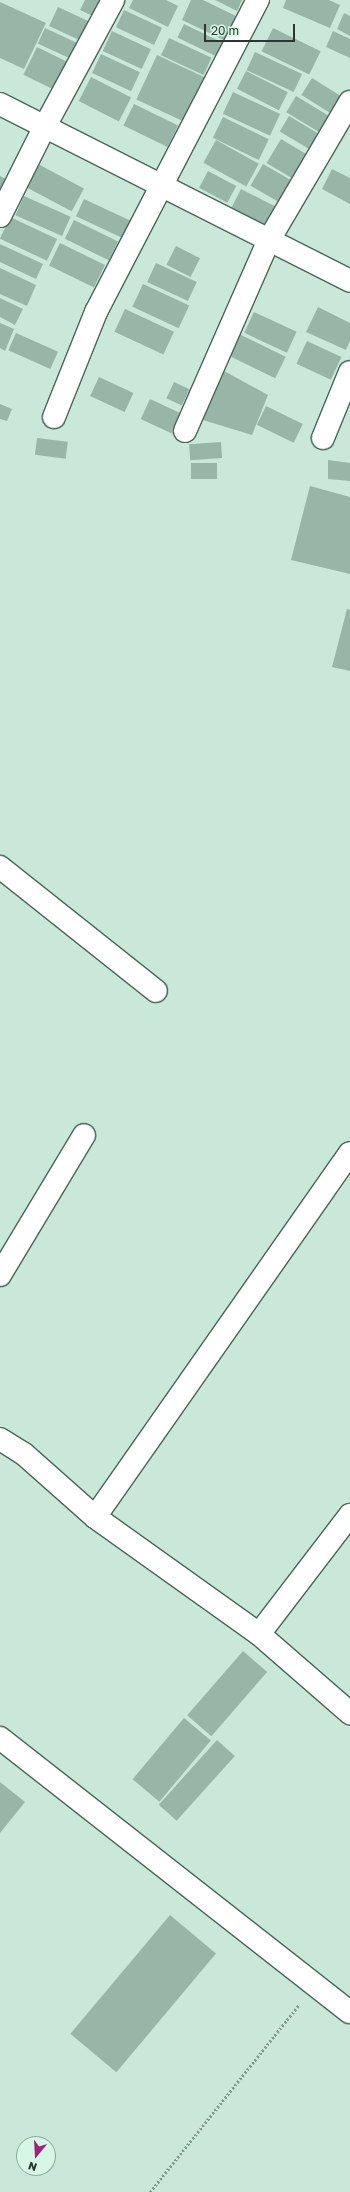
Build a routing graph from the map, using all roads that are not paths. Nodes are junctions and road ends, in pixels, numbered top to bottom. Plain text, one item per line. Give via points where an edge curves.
1 (113, 0) edge
2 (258, 0) edge
3 (350, 102) edge
4 (0, 104) edge
5 (45, 126) junction
6 (163, 185) junction
7 (0, 216) edge
8 (269, 240) junction
9 (350, 281) edge
10 (350, 372) edge
11 (54, 417) dead end
12 (185, 431) dead end
13 (323, 438) dead end
14 (0, 867) edge
15 (156, 991) dead end
16 (84, 1135) dead end
17 (350, 1153) edge
18 (0, 1275) edge
19 (0, 1439) edge
20 (350, 1515) edge
21 (95, 1517) junction
22 (259, 1634) junction
23 (350, 1713) edge
24 (0, 1738) edge
25 (350, 2012) edge

1 - 5 street
2 - 6 street
3 - 8 street
4 - 5 street
5 - 6 street
5 - 7 street
6 - 8 street
6 - 11 street via 96,312
8 - 9 street
8 - 12 street
10 - 13 street
14 - 15 street
16 - 18 street
17 - 21 street
19 - 21 street via 24,1454
20 - 22 street
21 - 22 street
22 - 23 street
24 - 25 street

